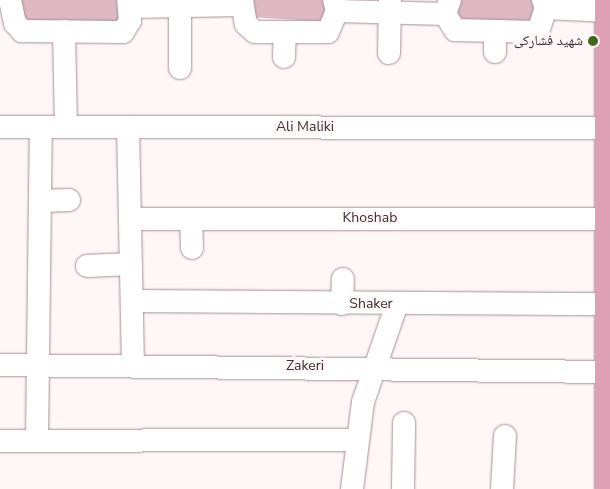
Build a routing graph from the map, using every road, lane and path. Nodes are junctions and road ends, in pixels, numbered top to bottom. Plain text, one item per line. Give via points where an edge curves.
1 (610, 2) edge
2 (7, 3) edge
3 (180, 3) edge
4 (241, 3) edge
5 (129, 4) edge
6 (544, 4) edge
7 (336, 6) edge
8 (389, 6) edge
9 (448, 7) edge
10 (609, 10) edge
11 (64, 31) junction
12 (285, 32) junction
13 (389, 53) dead end
14 (284, 56) dead end
15 (180, 68) dead end
16 (610, 115) edge
17 (0, 127) edge
18 (41, 127) junction
19 (66, 127) junction
20 (128, 127) junction
21 (610, 128) edge
22 (69, 200) dead end
23 (41, 201) junction
24 (130, 219) junction
25 (191, 219) junction
26 (610, 219) edge
27 (192, 248) dead end
28 (131, 264) junction
29 (87, 266) dead end
30 (610, 270) edge
31 (343, 279) dead end
32 (132, 301) junction
33 (342, 304) junction
34 (397, 304) junction
35 (609, 304) edge
36 (0, 365) edge
37 (40, 365) junction
38 (133, 365) junction
39 (374, 367) junction
40 (609, 376) edge
41 (404, 424) dead end
42 (505, 436) dead end
43 (356, 440) junction
44 (0, 441) edge
45 (37, 441) junction
46 (352, 489) edge
47 (404, 489) edge
48 (502, 489) edge
49 (608, 489) edge

1 - 10 main road
2 - 11 street via 22,31
3 - 4 street
3 - 5 street
3 - 15 street
4 - 12 street via 246,24 255,32
5 - 11 street via 130,21 123,32
6 - 9 street via 538,32 495,42 455,30
6 - 10 street
7 - 8 street
7 - 12 street via 328,32
8 - 9 street
8 - 13 street
10 - 16 main road
11 - 19 street
12 - 14 street
16 - 21 main road
17 - 18 street, Ali Maliki
18 - 19 street, Ali Maliki
18 - 23 street
19 - 20 street, Ali Maliki
20 - 21 street, Ali Maliki
20 - 24 street
21 - 26 main road
22 - 23 street
23 - 37 street
24 - 25 street, Khoshab
24 - 28 street
25 - 26 street, Khoshab
25 - 27 street
26 - 30 main road
28 - 29 street
28 - 32 street
30 - 35 main road
31 - 33 street
32 - 33 street, Shaker
32 - 38 street
33 - 34 street, Shaker
34 - 35 street, Shaker
34 - 39 street
35 - 40 main road
36 - 37 street, Zakeri
37 - 38 street, Zakeri
37 - 45 street
38 - 39 street, Zakeri
39 - 40 street, Zakeri
39 - 43 street
40 - 49 main road
41 - 47 street
42 - 48 street
43 - 45 street
43 - 46 street
44 - 45 street

